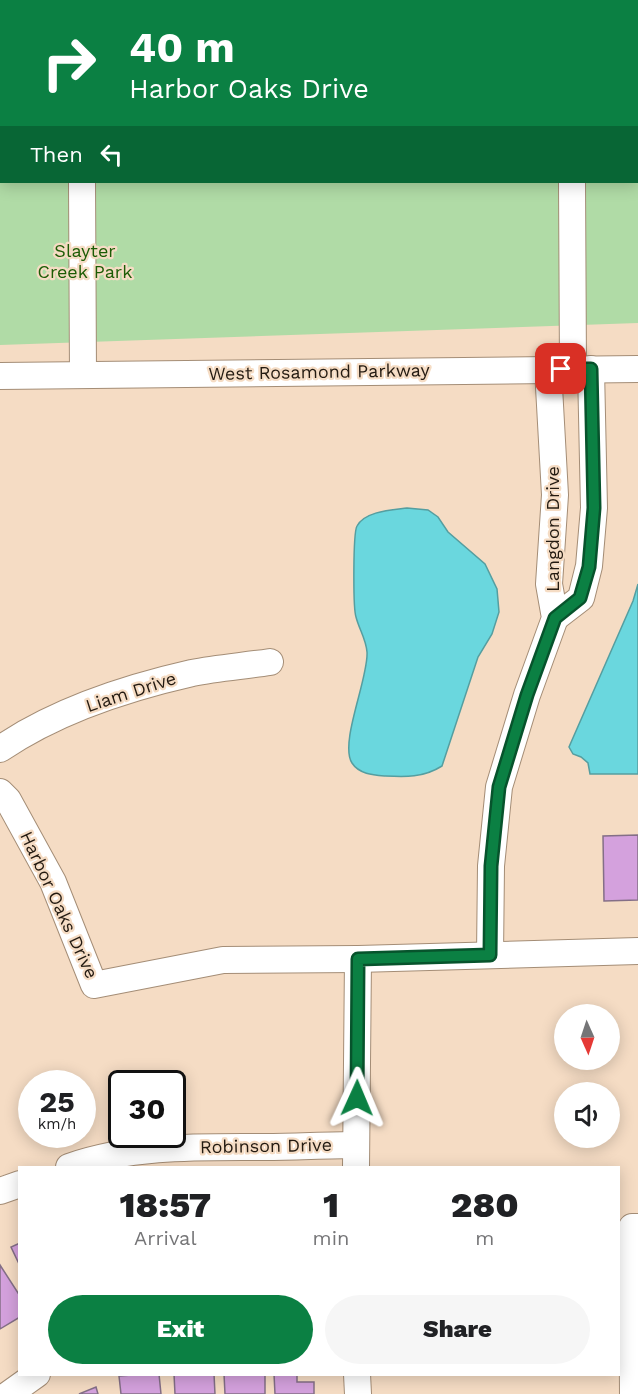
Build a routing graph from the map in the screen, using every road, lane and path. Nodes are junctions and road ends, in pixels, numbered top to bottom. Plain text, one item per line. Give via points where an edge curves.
1 (82, 183) edge
2 (572, 183) edge
3 (548, 369) junction
4 (582, 369) junction
5 (638, 369) edge
6 (83, 375) junction
7 (0, 376) edge
8 (555, 618) junction
9 (270, 662) dead end
10 (0, 749) edge
11 (0, 792) edge
12 (638, 951) edge
13 (490, 955) junction
14 (358, 959) junction
15 (356, 1156) edge
16 (72, 1166) edge
17 (18, 1185) edge
18 (0, 1191) edge
19 (635, 1227) edge
20 (34, 1376) edge
21 (357, 1376) edge
22 (9, 1394) edge
23 (358, 1394) edge
24 (633, 1394) edge

1 - 6 street
2 - 4 street, Langdon Drive
3 - 4 street, West Rosamond Parkway
3 - 6 street, West Rosamond Parkway
3 - 8 street, Langdon Drive via 555,495 549,584
4 - 5 street, West Rosamond Parkway
4 - 8 street, Langdon Drive via 594,508 589,567 580,598
6 - 7 street, West Rosamond Parkway
8 - 13 street, Langdon Drive via 499,787 491,866
9 - 10 street, Liam Drive via 194,673 129,689 49,720
11 - 14 street, Harbor Oaks Drive via 52,882 93,985 222,960
12 - 13 street, Harbor Oaks Drive
13 - 14 street, Harbor Oaks Drive
14 - 15 street
15 - 16 street, Robinson Drive via 208,1147 148,1150
17 - 18 street
19 - 24 street
20 - 22 street
21 - 23 street

